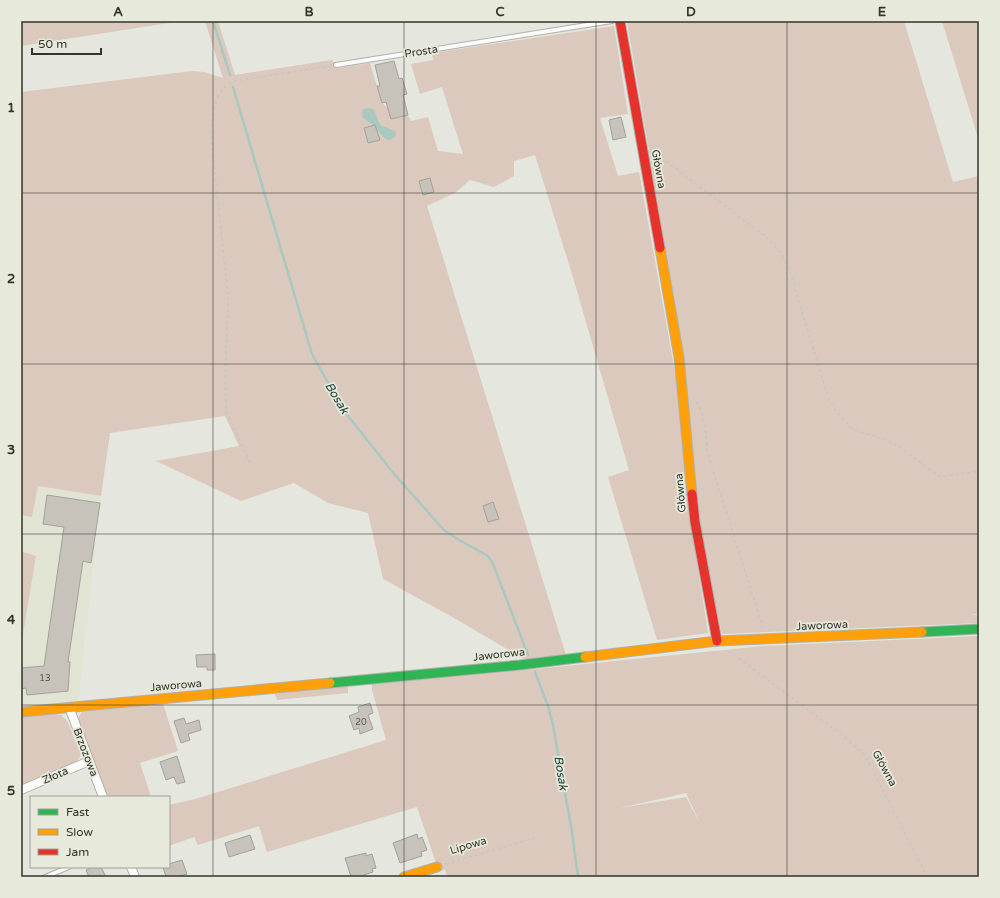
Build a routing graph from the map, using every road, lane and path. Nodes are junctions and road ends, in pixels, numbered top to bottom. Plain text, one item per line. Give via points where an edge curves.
1 (612, 21) edge
2 (620, 21) edge
3 (336, 65) joint
4 (653, 148) dead end
5 (683, 396) junction
6 (250, 463) dead end
7 (979, 471) edge
8 (979, 629) edge
9 (767, 639) junction
10 (717, 641) junction
11 (69, 707) junction
12 (21, 712) edge
13 (89, 761) junction
14 (21, 790) edge
15 (103, 796) edge
16 (538, 837) dead end
17 (436, 867) joint
18 (67, 868) edge
19 (45, 877) edge
20 (404, 877) edge
21 (927, 877) edge

1 - 3 lane, Prosta
2 - 5 street, Główna via 679,357
3 - 6 path via 230,83 223,88 213,114 211,135 228,295 226,411
4 - 7 path via 661,157 767,238 782,254 790,272 828,397 835,410 850,427 882,438 901,448 940,477
5 - 9 path via 693,397 698,402 706,429 707,451
5 - 10 street, Główna via 695,522
8 - 9 street, Jaworowa
9 - 10 street, Jaworowa
10 - 11 street, Jaworowa via 520,665
10 - 21 path, Główna via 865,755
11 - 12 street, Jaworowa
11 - 13 street, Brzozowa
13 - 14 street, Złota
13 - 15 street, Brzozowa
16 - 17 path, Lipowa
17 - 20 street
18 - 19 lane

